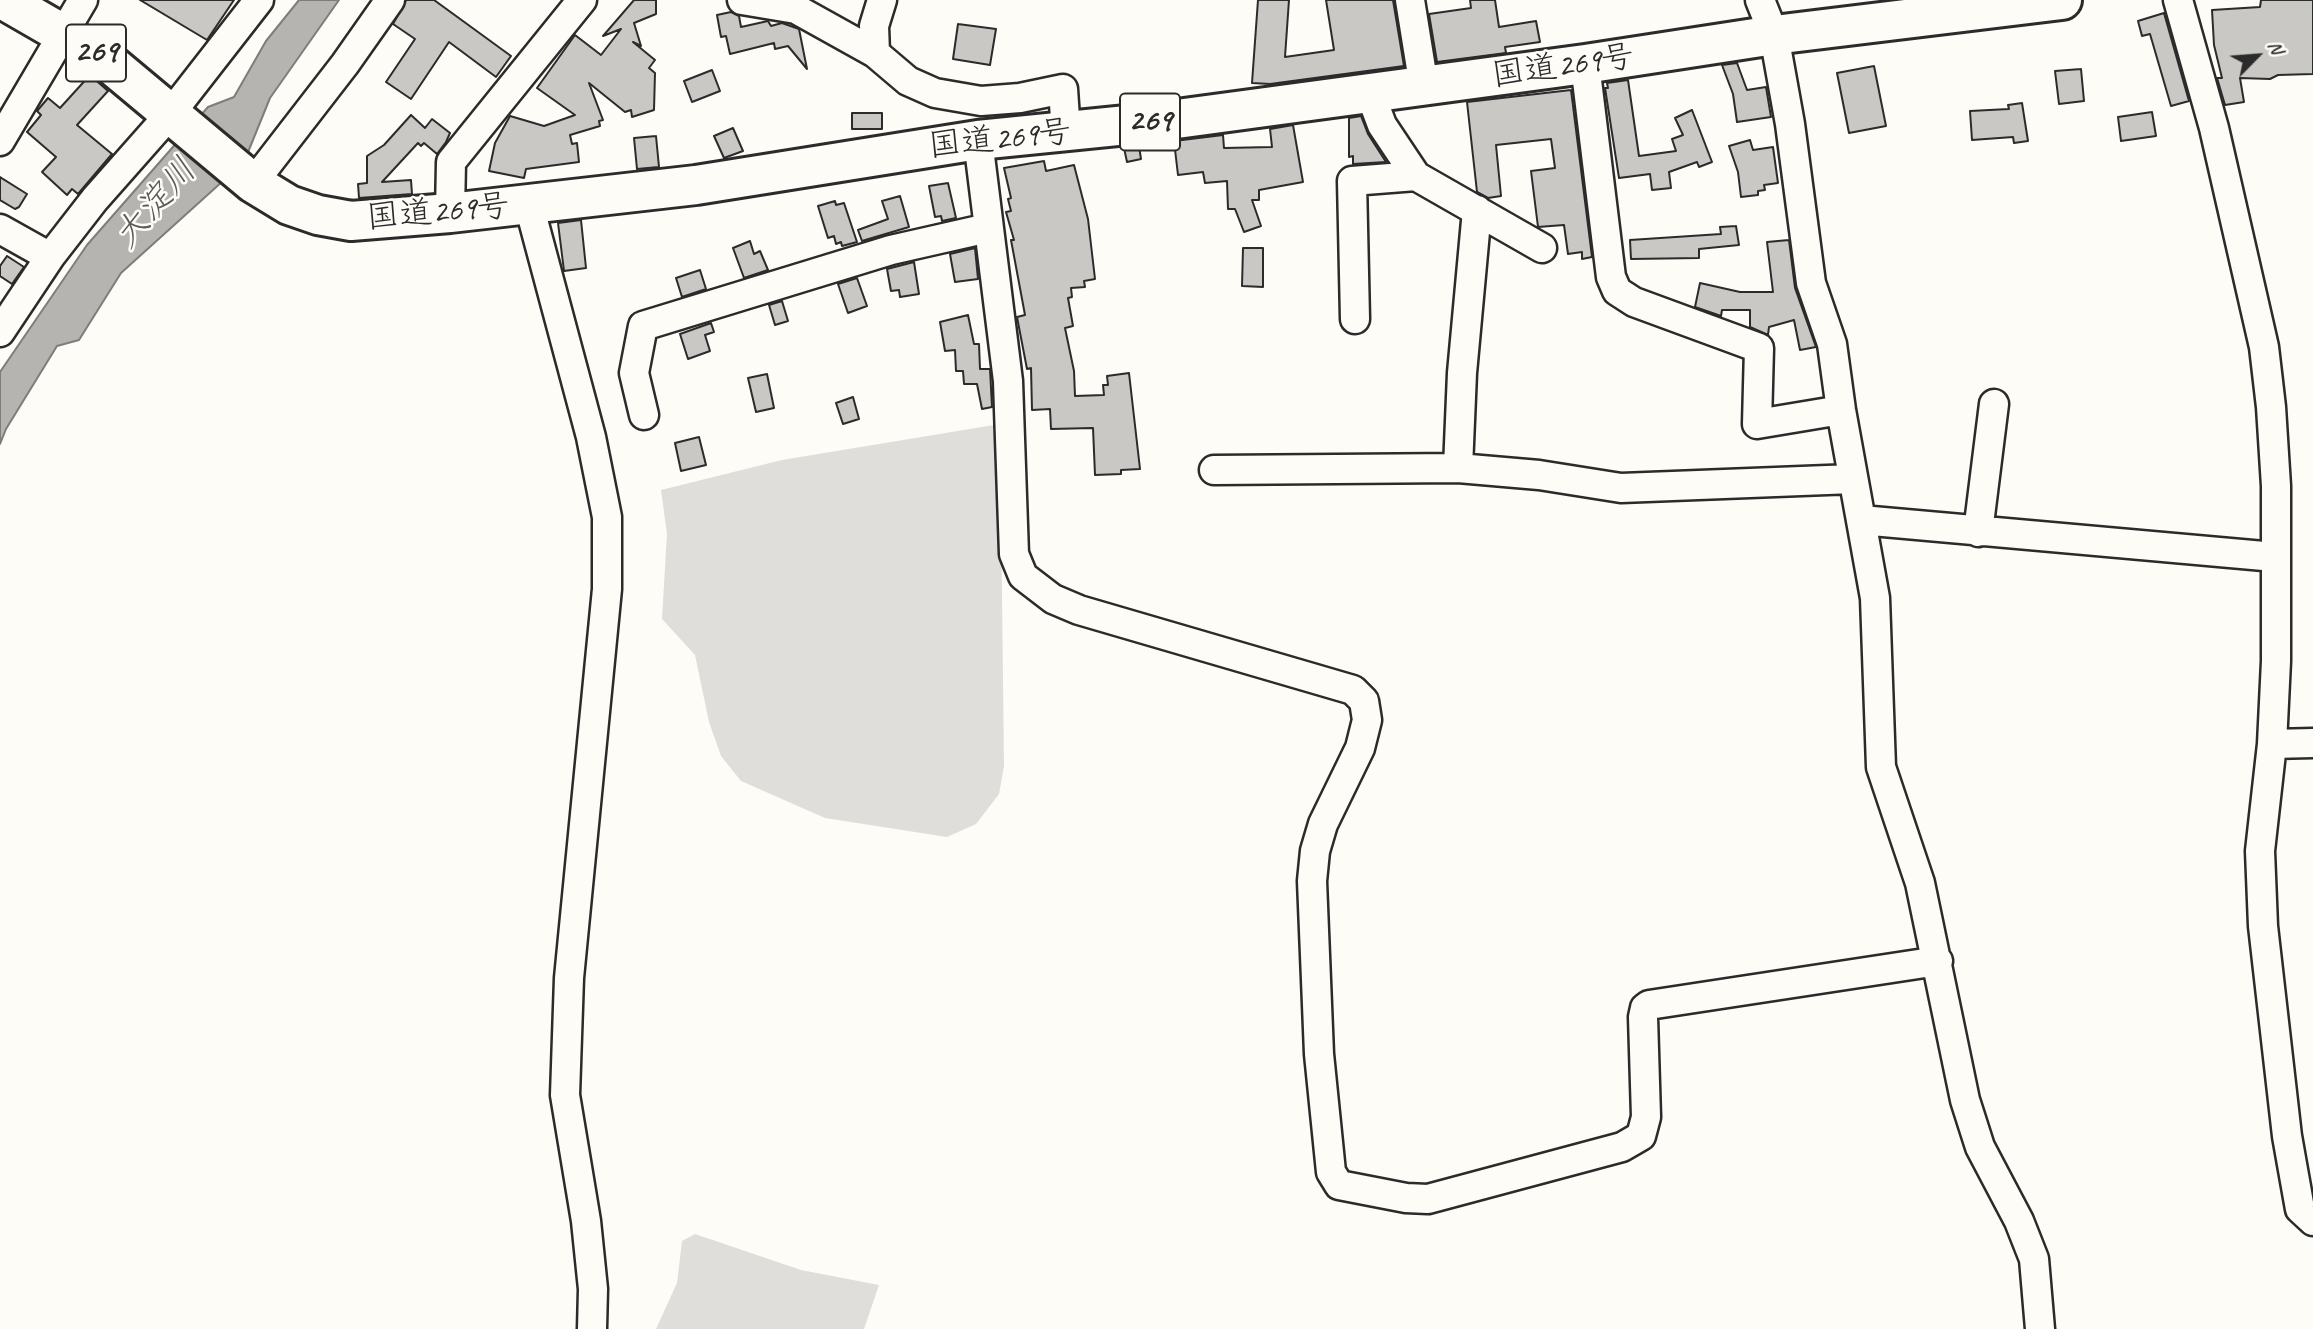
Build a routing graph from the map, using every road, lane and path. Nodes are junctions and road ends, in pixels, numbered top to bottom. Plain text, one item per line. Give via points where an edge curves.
1 (4, 0) edge
2 (83, 0) edge
3 (259, 0) edge
4 (390, 0) edge
5 (582, 0) edge
6 (743, 0) edge
7 (882, 0) edge
8 (1410, 0) edge
9 (1760, 0) edge
10 (2062, 0) edge
11 (2178, 0) edge
12 (65, 35) junction
13 (1773, 35) junction
14 (875, 53) junction
15 (1585, 65) junction
16 (1424, 87) junction
17 (1370, 93) junction
18 (175, 116) junction
19 (1066, 133) junction
20 (978, 140) junction
21 (0, 141) edge
22 (1416, 176) junction
23 (250, 180) junction
24 (528, 205) junction
25 (1477, 210) junction
26 (450, 213) junction
27 (988, 228) junction
28 (0, 229) edge
29 (1542, 248) dead end
30 (50, 257) junction
31 (1355, 319) dead end
32 (0, 332) edge
33 (1994, 404) dead end
34 (1841, 410) junction
35 (644, 415) dead end
36 (1458, 468) junction
37 (1214, 470) dead end
38 (1853, 479) junction
39 (1861, 520) junction
40 (1978, 532) junction
41 (2275, 557) junction
42 (2313, 743) edge
43 (2272, 744) junction
44 (1938, 961) junction
45 (2313, 1221) edge
46 (592, 1329) edge
47 (2040, 1329) edge

1 - 12 highway, 国道269号 / 269
2 - 12 street
3 - 18 street
4 - 23 street via 345,64
5 - 26 street via 451,162
6 - 14 street via 796,9
7 - 14 street via 874,26
8 - 16 street
9 - 13 street
10 - 13 highway, 国道269号 / 269
11 - 41 street via 2214,128 2264,347 2276,486
12 - 18 highway, 国道269号 / 269 via 101,56
12 - 21 street
13 - 15 highway, 国道269号 / 269
13 - 34 street via 1811,283 1832,344
14 - 19 street via 908,80 935,93 981,102 1063,89
15 - 16 highway, 国道269号 / 269
15 - 34 street via 1611,277 1617,291 1634,302 1759,348 1757,424
16 - 17 highway, 国道269号 / 269
17 - 19 highway, 国道269号 / 269
17 - 22 street via 1382,125
18 - 23 highway, 国道269号 / 269
18 - 30 street via 95,199
19 - 20 highway, 国道269号 / 269
20 - 24 highway, 国道269号 / 269 via 696,185
20 - 27 street
22 - 25 street
22 - 31 street via 1352,181
23 - 26 highway, 国道269号 / 269 via 289,205 351,221
24 - 26 highway, 国道269号 / 269
24 - 46 street via 591,437 607,517 607,589 566,1027 565,1095 586,1221
25 - 29 street
25 - 36 street
27 - 35 street via 891,250 643,326 634,373
27 - 44 street via 1008,381 1014,554 1023,576 1079,610 1353,690 1364,701 1367,720 1360,748 1323,824 1312,881 1319,1054 1331,1172 1339,1185 1428,1199 1622,1147 1641,1136 1646,1117 1643,1017 1649,1005
28 - 30 street
30 - 32 street
33 - 40 street
34 - 38 street
36 - 37 street
36 - 38 street via 1621,488
38 - 39 street
39 - 40 street
39 - 44 street via 1875,598 1881,766 1920,883
40 - 41 street
41 - 43 street
42 - 43 street
43 - 45 street via 2260,851 2263,926 2287,1136 2300,1209
44 - 47 street via 1976,1136 2034,1259

